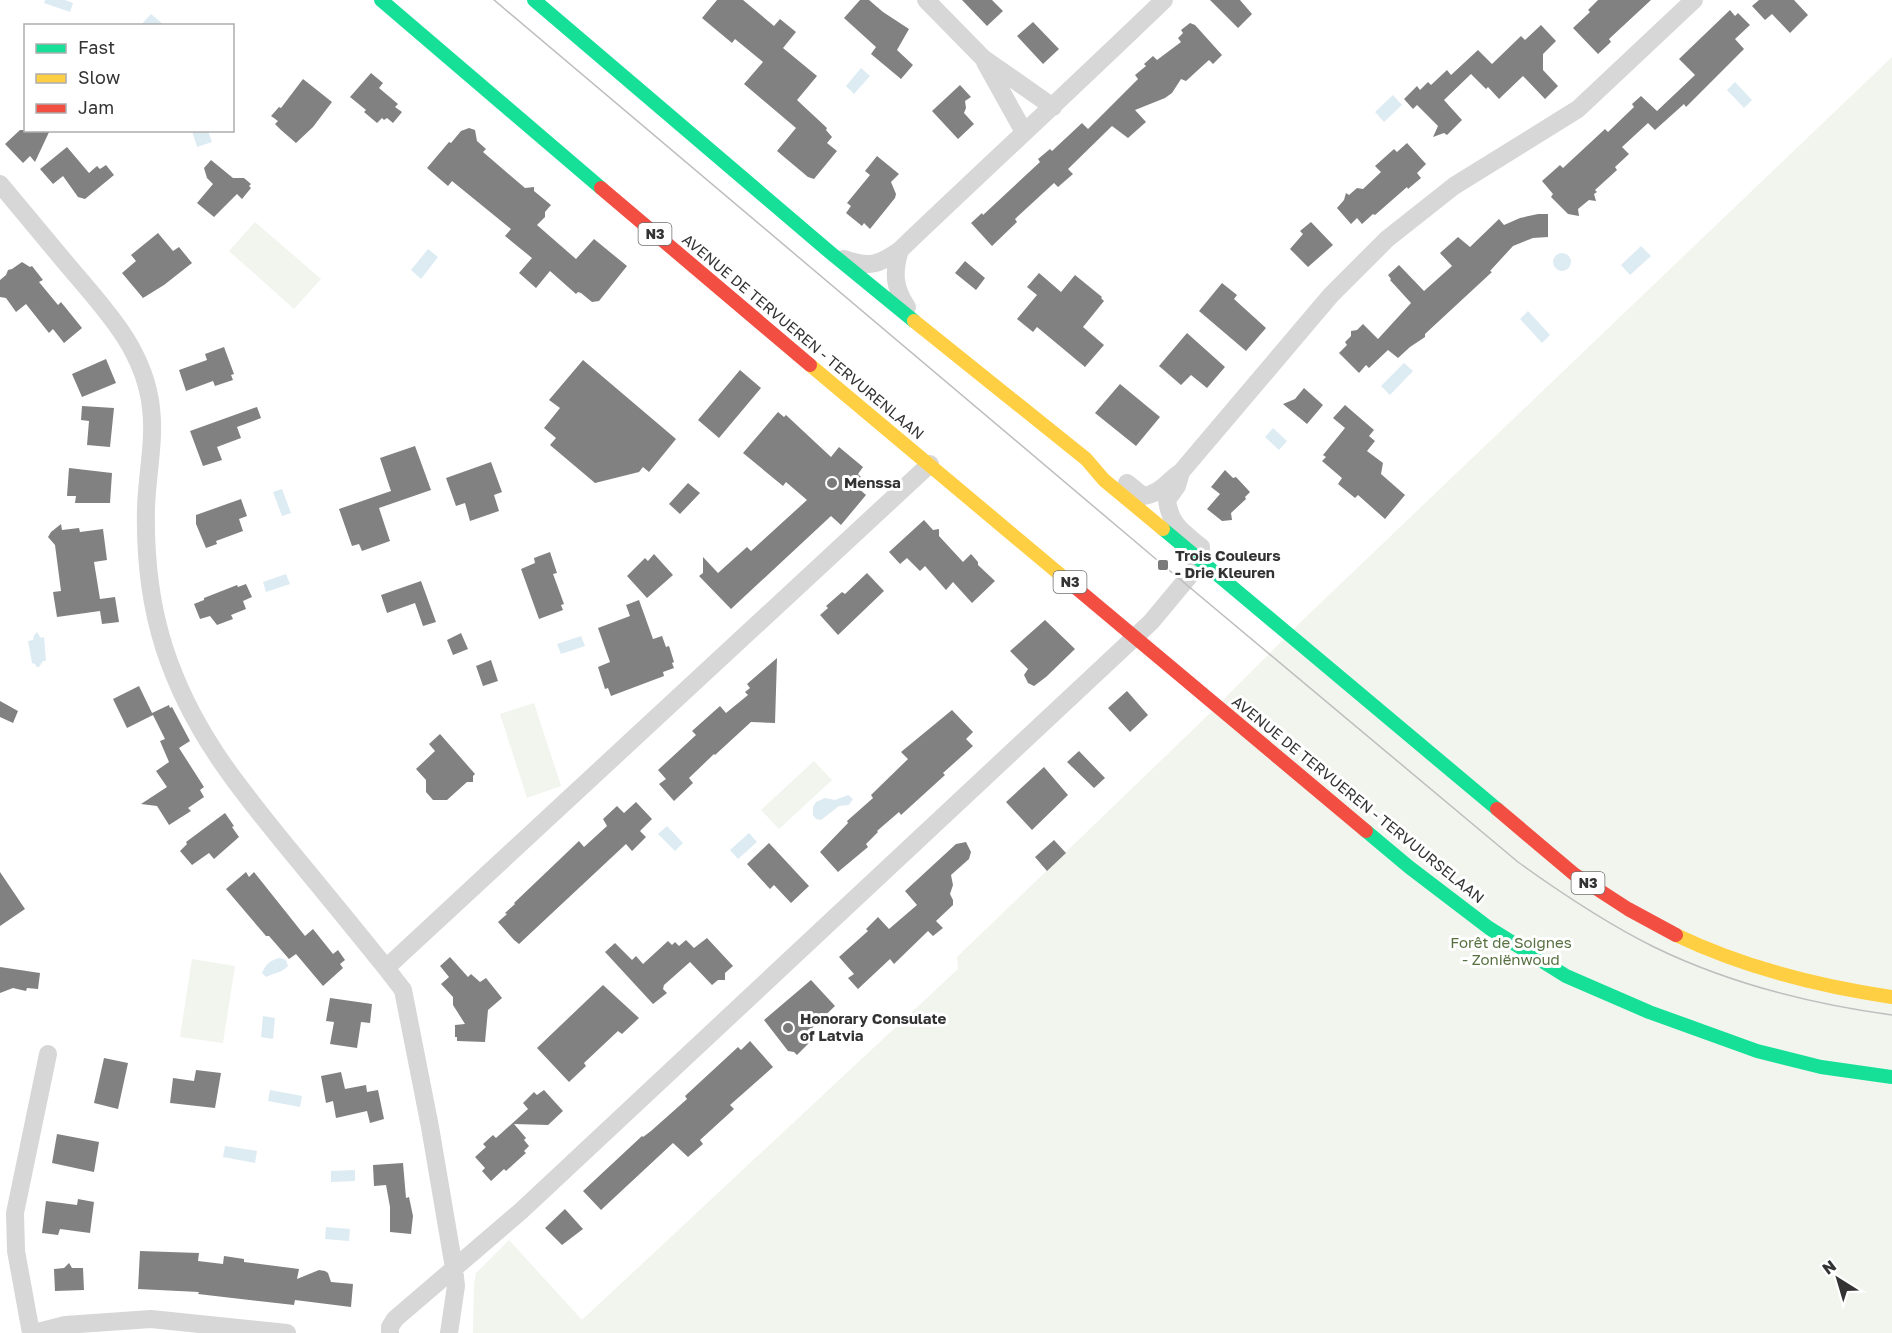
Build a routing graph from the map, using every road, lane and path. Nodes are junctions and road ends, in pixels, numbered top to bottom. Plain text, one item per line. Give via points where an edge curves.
1 (381, 0) edge
2 (534, 0) edge
3 (926, 0) edge
4 (1164, 0) edge
5 (1694, 0) edge
6 (982, 58) junction
7 (1053, 107) junction
8 (1024, 132) junction
9 (0, 184) edge
10 (900, 250) junction
11 (832, 254) junction
12 (919, 325) junction
13 (1086, 459) junction
14 (930, 464) junction
15 (1181, 472) junction
16 (1201, 562) junction
17 (1136, 637) junction
18 (387, 968) junction
19 (1892, 997) edge
20 (48, 1054) dead end
21 (1892, 1077) edge
22 (454, 1268) junction
23 (32, 1333) edge
24 (287, 1333) edge
25 (390, 1333) edge
26 (449, 1333) edge

1 - 14 main road, AVENUE DE TERVUEREN - TERVURENLAAN / N3
2 - 11 main road, N3
3 - 6 street
4 - 7 street
5 - 15 street via 1578,109 1454,186 1387,239 1332,295
6 - 7 street
6 - 8 street
7 - 8 street
8 - 10 street
9 - 18 street via 118,324 141,365 151,406 153,440 146,507 147,563 164,647 200,731 233,781
10 - 11 street via 873,265
10 - 12 street via 895,286
11 - 12 main road, N3
12 - 13 main road, N3
13 - 15 street via 1112,471 1143,496 1156,494
13 - 16 main road, N3 via 1104,480
14 - 17 main road, AVENUE DE TERVUEREN - TERVUURSELAAN / N3
14 - 18 street
15 - 16 street via 1167,500 1168,511 1174,523 1201,547
16 - 17 street
16 - 19 main road, N3 via 1524,834 1629,911 1685,940 1737,960 1860,993
17 - 21 main road, AVENUE DE TERVUEREN - TERVUURSELAAN / N3 via 1408,867 1489,928 1566,976 1648,1012 1757,1051 1821,1067
17 - 22 street via 521,1211
18 - 22 street via 403,990
20 - 23 street via 15,1213 16,1251
22 - 25 street via 395,1319
22 - 26 street via 456,1286
23 - 24 street via 65,1325 151,1319

